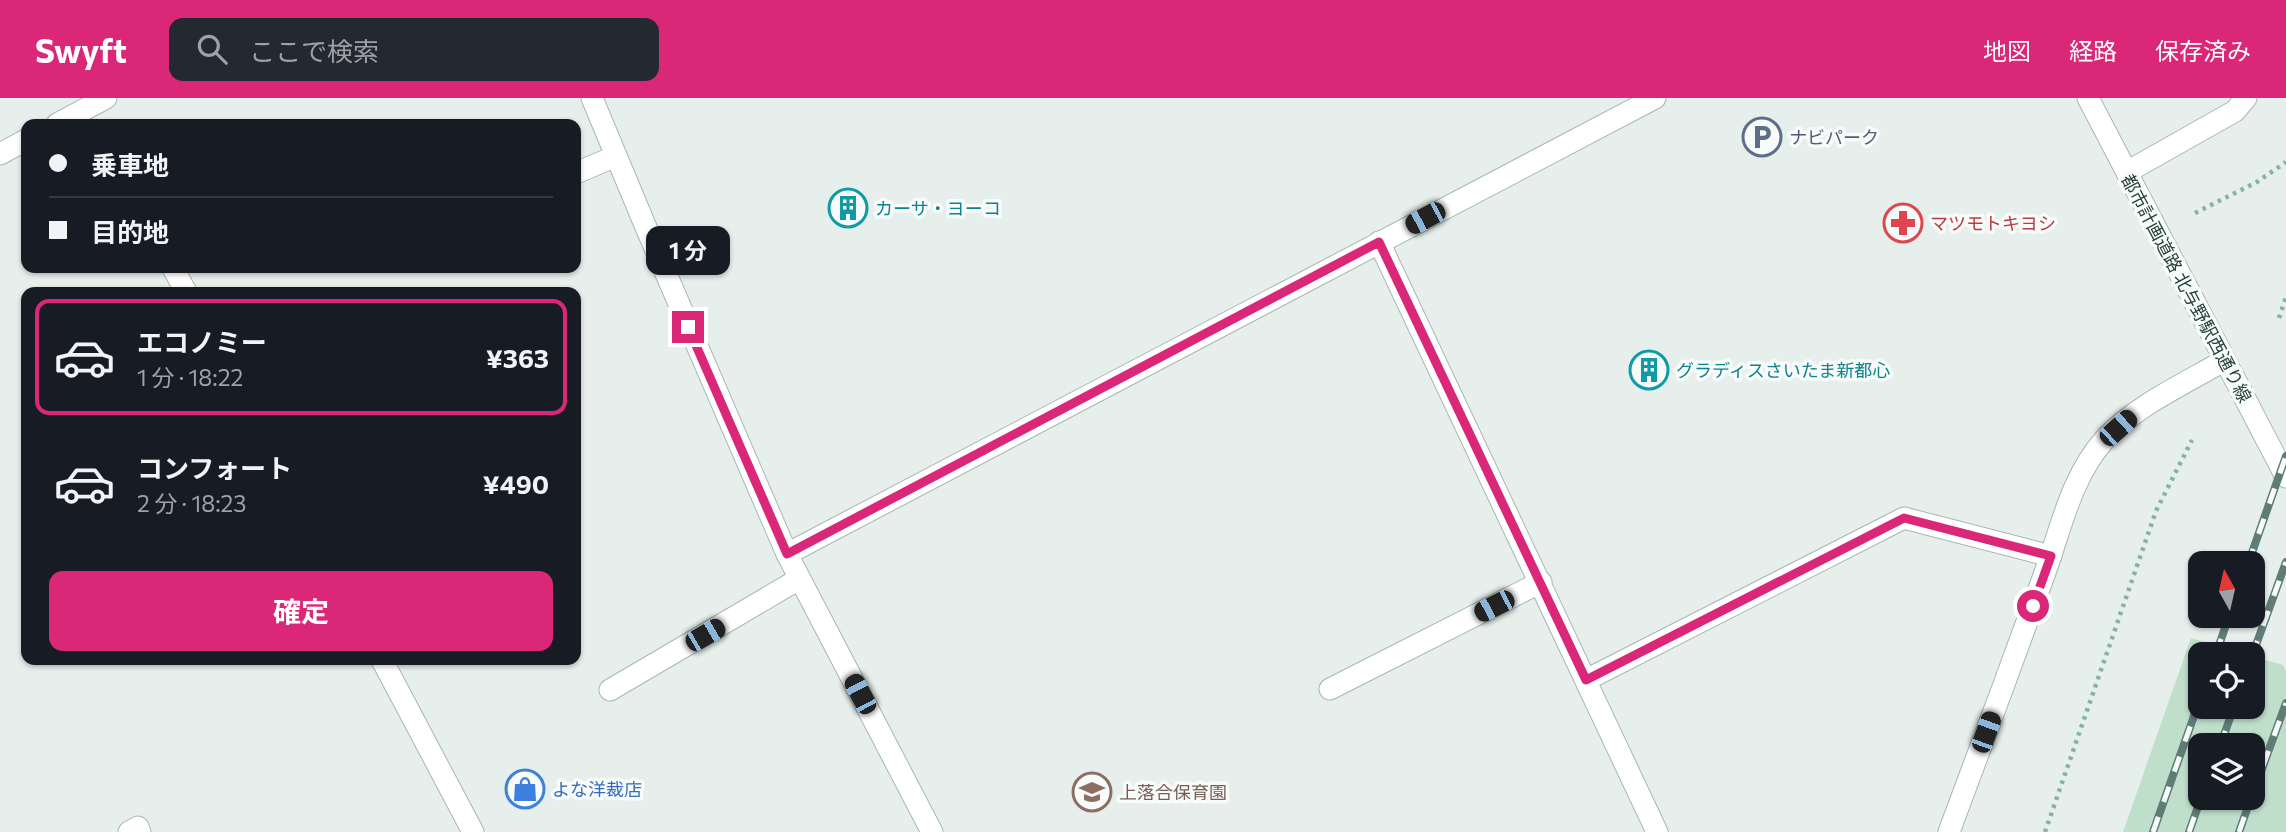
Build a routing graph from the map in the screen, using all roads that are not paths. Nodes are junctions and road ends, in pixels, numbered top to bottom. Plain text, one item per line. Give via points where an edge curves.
1 (592, 98) edge
2 (1655, 98) edge
3 (2088, 98) edge
4 (2246, 98) edge
5 (94, 107) edge
6 (68, 119) edge
7 (21, 143) edge
8 (0, 154) edge
9 (616, 156) junction
10 (581, 171) edge
11 (2127, 172) junction
12 (1379, 242) junction
13 (2225, 360) junction
14 (2286, 477) edge
15 (787, 554) junction
16 (2051, 556) junction
17 (800, 579) junction
18 (1541, 582) junction
19 (385, 665) edge
20 (1586, 680) junction
21 (1330, 689) dead end
22 (610, 690) dead end
23 (128, 832) edge
24 (140, 832) edge
25 (473, 832) edge
26 (932, 832) edge
27 (1657, 832) edge
28 (1949, 832) edge

1 - 9 street
2 - 12 street
3 - 11 street, 都市計画道路 北与野駅西通り線
4 - 11 street via 2235,111
5 - 6 street
7 - 8 street
9 - 10 street
9 - 15 street
11 - 13 street, 都市計画道路 北与野駅西通り線
12 - 15 street
12 - 18 street
13 - 14 street, 都市計画道路 北与野駅西通り線
13 - 16 street via 2129,417 2106,438 2071,495
15 - 17 street
16 - 20 street via 1904,518
16 - 28 street
17 - 22 street
17 - 26 street
18 - 20 street
18 - 21 street
19 - 25 street
20 - 27 street
23 - 24 street via 138,827

